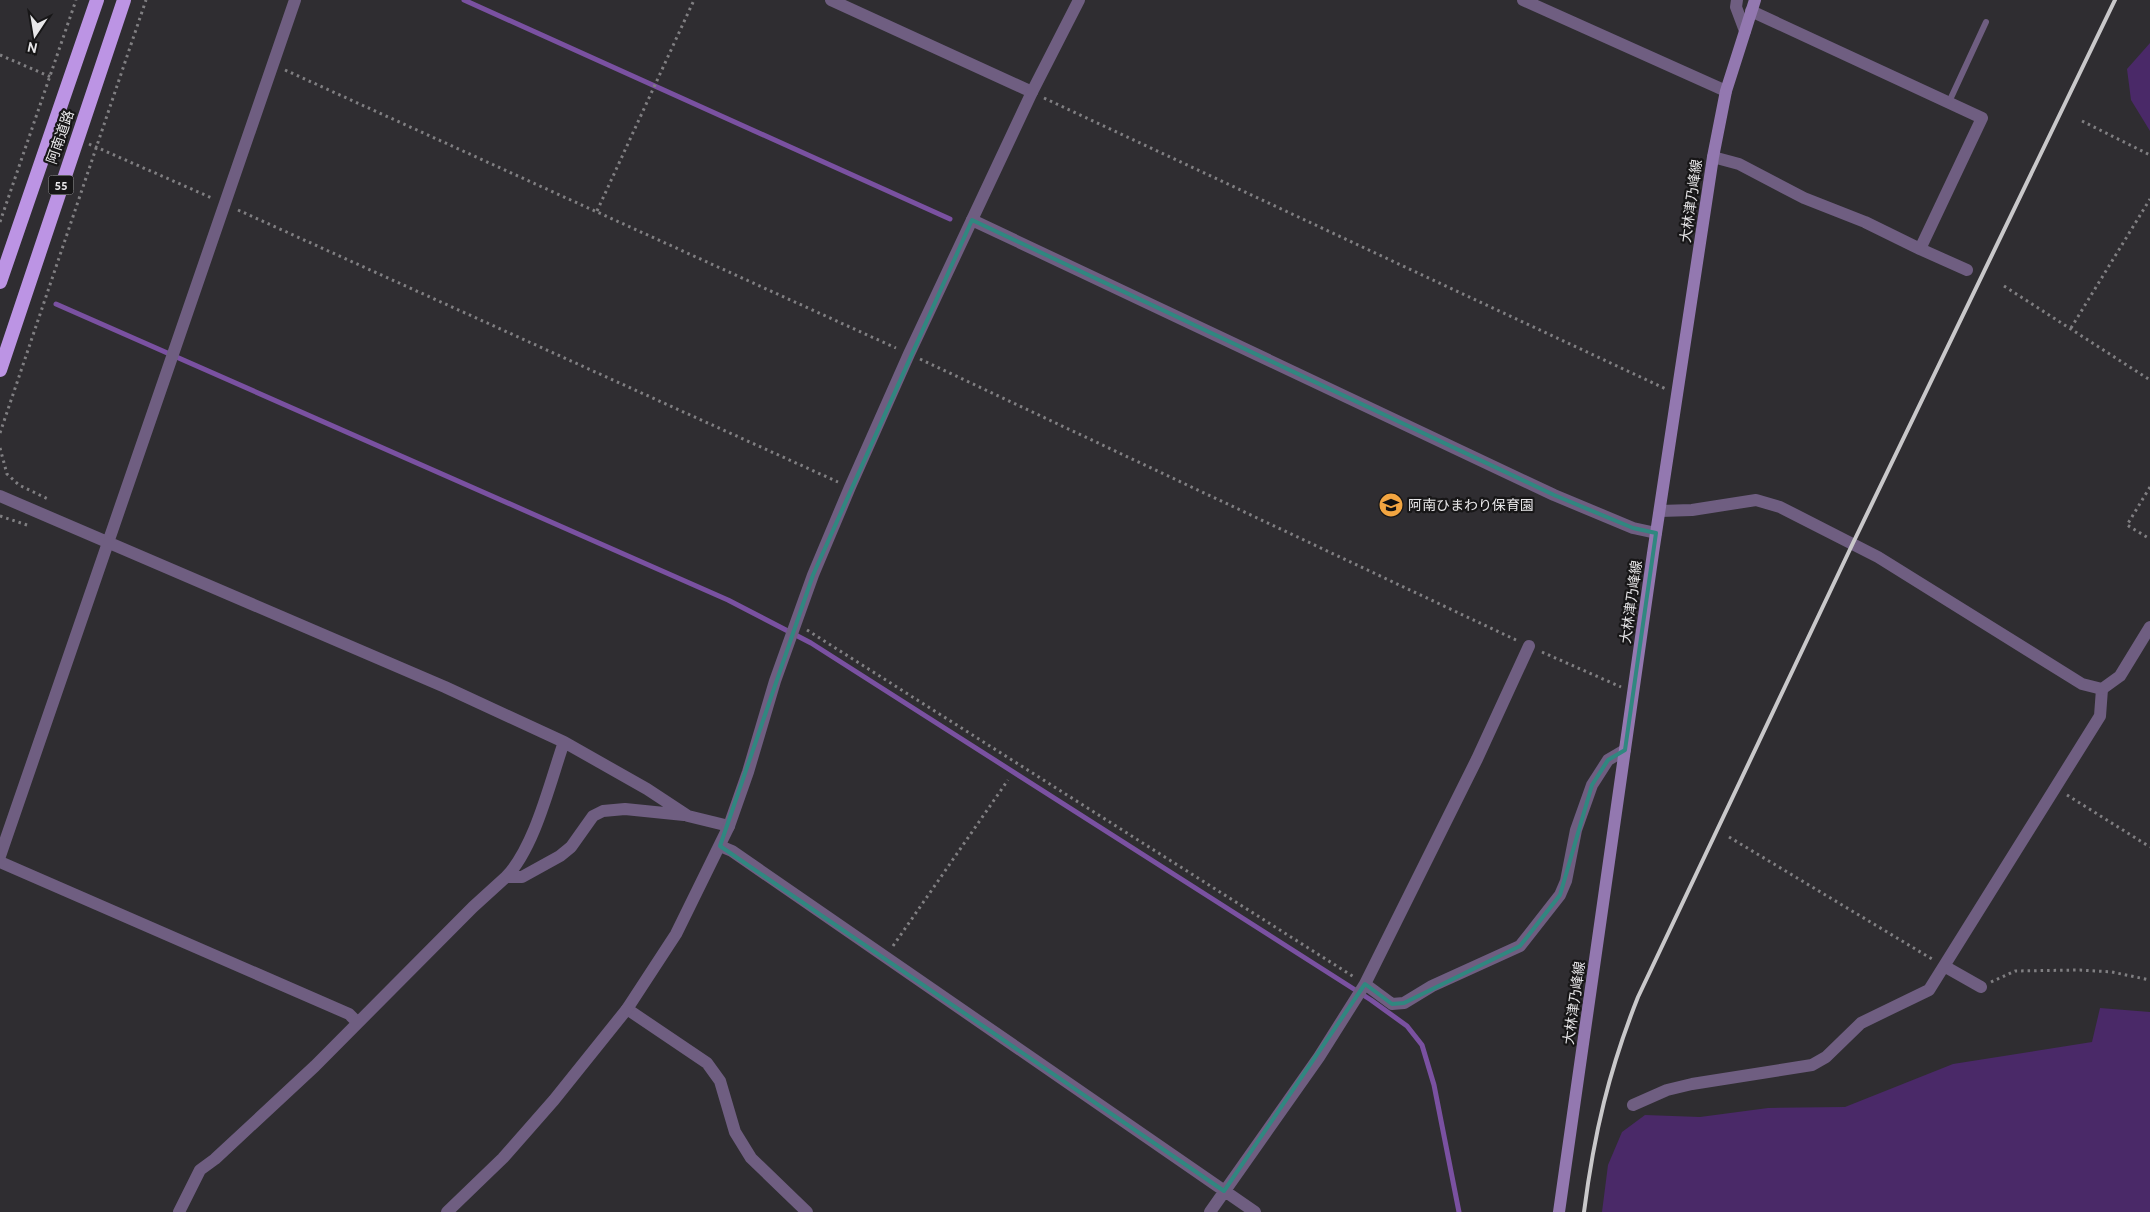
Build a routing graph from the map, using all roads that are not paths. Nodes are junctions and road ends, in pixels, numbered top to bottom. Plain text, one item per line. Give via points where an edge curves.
1 (97, 0) edge
2 (124, 0) edge
3 (295, 0) edge
4 (831, 0) edge
5 (1079, 0) edge
6 (1523, 0) edge
7 (1737, 0) edge
8 (1753, 6) edge
9 (1986, 22) dead end
10 (1745, 31) junction
11 (1726, 91) junction
12 (1032, 92) junction
13 (1949, 102) junction
14 (1713, 157) junction
15 (972, 220) junction
16 (1920, 249) junction
17 (1966, 270) dead end
18 (0, 282) edge
19 (0, 370) edge
20 (0, 496) edge
21 (1660, 511) junction
22 (1656, 533) junction
23 (108, 542) junction
24 (2150, 627) edge
25 (1529, 646) road end
26 (2102, 690) junction
27 (564, 742) junction
28 (1625, 750) junction
29 (688, 816) junction
30 (729, 826) junction
31 (720, 846) junction
32 (0, 856) edge
33 (0, 862) edge
34 (506, 876) junction
35 (1944, 966) junction
36 (1980, 987) road end
37 (1362, 990) junction
38 (627, 1008) junction
39 (358, 1022) junction
40 (1632, 1105) dead end
41 (1224, 1191) junction
42 (179, 1212) edge
43 (447, 1212) edge
44 (807, 1212) edge
45 (1210, 1212) edge
46 (1255, 1212) edge
47 (1559, 1212) edge

1 - 18 highway, 阿南道路 / 55
2 - 19 highway, 阿南道路 / 55
3 - 23 street
4 - 12 street
5 - 12 street
6 - 11 street
7 - 10 street via 1736,7
8 - 10 main road, 大林津乃峰線
8 - 13 street
9 - 13 lane
10 - 11 main road, 大林津乃峰線
11 - 14 main road, 大林津乃峰線
12 - 15 street
13 - 16 street via 1982,118
14 - 16 street via 1740,164 1804,198 1865,222
14 - 21 main road, 大林津乃峰線
15 - 22 street via 1554,495 1633,528
15 - 30 street via 909,354 813,575
16 - 17 street
20 - 23 street
21 - 22 main road, 大林津乃峰線
21 - 26 street via 1692,510 1756,500 1780,506 1878,557 2082,684
22 - 28 main road, 大林津乃峰線
23 - 27 street via 445,687
23 - 32 street
24 - 26 street via 2120,676
25 - 37 street
26 - 35 street via 2100,716
27 - 29 street
27 - 34 street via 529,843 517,866
28 - 37 street via 1608,760 1592,786 1576,830 1560,895 1520,946 1432,986 1404,1003 1392,1004
28 - 47 main road, 大林津乃峰線
29 - 30 street
29 - 34 street via 625,809 603,811 593,816 571,848 560,856 522,877
30 - 31 street
31 - 38 street via 676,934
31 - 41 street via 732,851
33 - 39 street via 349,1014
34 - 39 street
35 - 36 street
35 - 40 street via 1929,990 1861,1023 1826,1057 1812,1065 1692,1084 1667,1090
37 - 41 street
38 - 43 street via 504,1158
38 - 44 street via 707,1063 720,1081 735,1132 751,1158
39 - 42 street via 315,1066 200,1170
41 - 45 street
41 - 46 street

